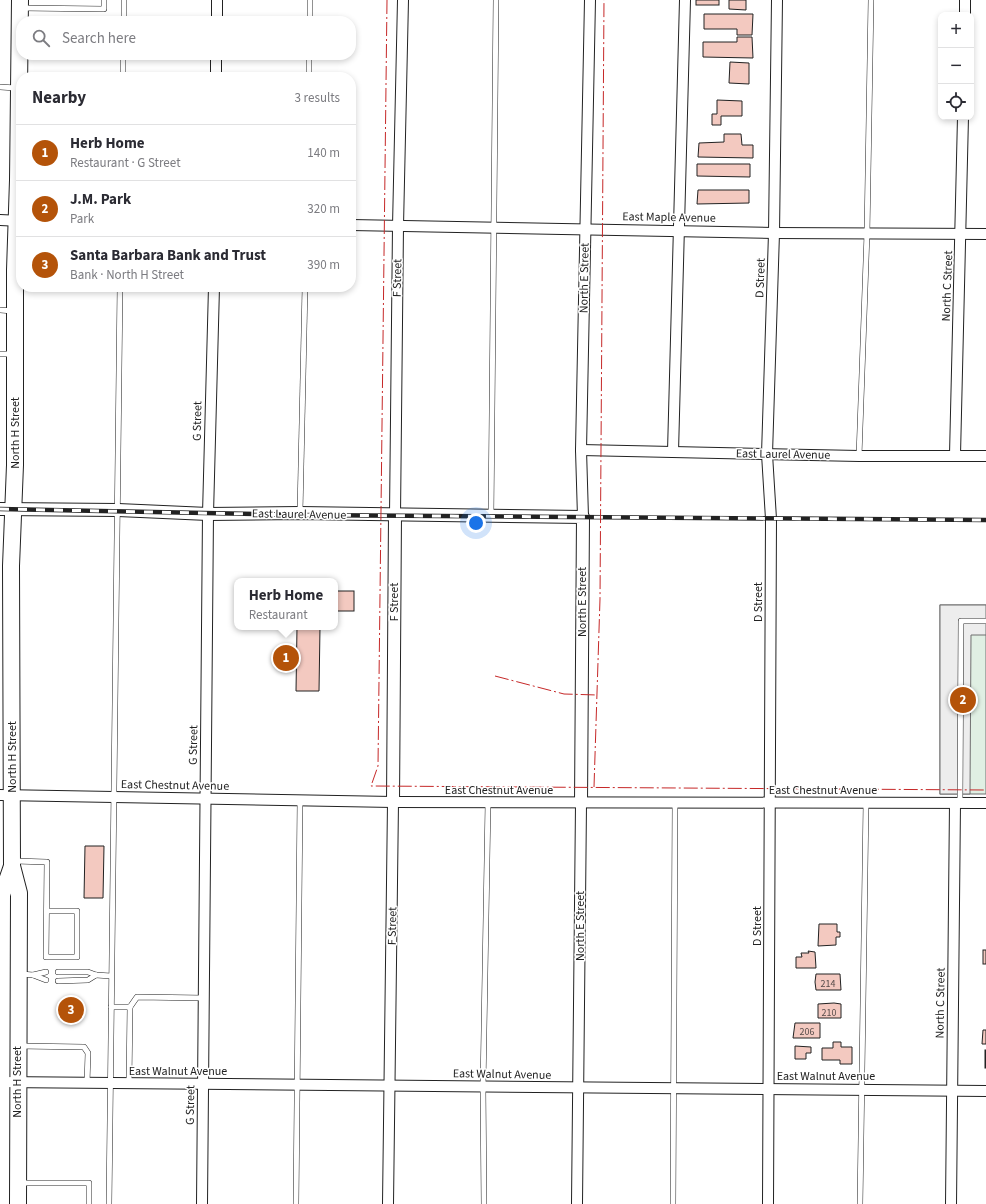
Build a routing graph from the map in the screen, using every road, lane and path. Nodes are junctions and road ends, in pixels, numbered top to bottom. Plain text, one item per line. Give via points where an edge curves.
1 (104, 0) edge
2 (124, 0) edge
3 (217, 0) edge
4 (310, 0) edge
5 (402, 0) edge
6 (496, 0) edge
7 (590, 0) edge
8 (685, 0) edge
9 (777, 0) edge
10 (871, 0) edge
11 (965, 0) edge
12 (20, 4) edge
13 (965, 12) edge
14 (20, 16) edge
15 (124, 16) edge
16 (217, 16) edge
17 (310, 16) edge
18 (19, 60) edge
19 (123, 60) edge
20 (216, 60) edge
21 (309, 60) edge
22 (19, 72) edge
23 (123, 72) edge
24 (216, 72) edge
25 (309, 72) edge
26 (0, 87) edge
27 (16, 88) edge
28 (963, 120) edge
29 (0, 220) edge
30 (16, 221) edge
31 (356, 225) edge
32 (398, 226) junction
33 (494, 228) junction
34 (584, 228) junction
35 (680, 230) junction
36 (774, 233) junction
37 (867, 233) junction
38 (962, 234) junction
39 (986, 234) edge
40 (16, 245) edge
41 (120, 292) edge
42 (214, 292) edge
43 (305, 292) edge
44 (8, 310) edge
45 (8, 354) edge
46 (580, 450) junction
47 (673, 452) junction
48 (767, 454) junction
49 (955, 455) junction
50 (859, 456) junction
51 (986, 456) edge
52 (7, 509) edge
53 (118, 510) junction
54 (208, 514) junction
55 (300, 514) junction
56 (395, 516) junction
57 (491, 517) junction
58 (583, 517) junction
59 (986, 621) edge
60 (6, 795) edge
61 (114, 797) junction
62 (205, 799) junction
63 (300, 801) junction
64 (393, 802) junction
65 (488, 803) junction
66 (675, 803) junction
67 (770, 803) junction
68 (866, 803) junction
69 (958, 803) junction
70 (986, 803) edge
71 (581, 804) junction
72 (8, 872) edge
73 (1, 901) edge
74 (47, 911) junction
75 (1, 924) edge
76 (46, 972) dead end
77 (58, 972) dead end
78 (26, 975) junction
79 (96, 975) junction
80 (111, 976) junction
81 (46, 980) dead end
82 (58, 981) dead end
83 (1, 989) edge
84 (204, 998) junction
85 (111, 1007) junction
86 (130, 1007) junction
87 (18, 1046) junction
88 (6, 1082) edge
89 (87, 1083) junction
90 (110, 1083) junction
91 (129, 1083) junction
92 (204, 1084) junction
93 (296, 1084) junction
94 (390, 1085) junction
95 (484, 1087) junction
96 (579, 1089) junction
97 (674, 1089) junction
98 (770, 1089) junction
99 (862, 1090) junction
100 (952, 1091) junction
101 (986, 1091) edge
102 (1, 1139) edge
103 (1, 1176) edge
104 (18, 1183) junction
105 (1, 1198) edge
106 (18, 1204) edge
107 (89, 1204) edge
108 (109, 1204) edge
109 (202, 1204) edge
110 (296, 1204) edge
111 (388, 1204) edge
112 (484, 1204) edge
113 (577, 1204) edge
114 (673, 1204) edge
115 (768, 1204) edge
116 (860, 1204) edge
117 (951, 1204) edge

1 - 12 lane via 104,9
2 - 15 lane
3 - 16 street
4 - 17 lane
5 - 32 street, F Street
6 - 33 lane
7 - 34 street, North E Street
8 - 35 street
9 - 36 street, D Street
10 - 37 lane
11 - 13 street
12 - 14 highway, North H Street
18 - 22 highway, North H Street
19 - 23 lane
20 - 24 street
21 - 25 lane
26 - 27 lane
28 - 38 street, North C Street
29 - 30 street
31 - 32 street, East Maple Avenue
32 - 33 street, East Maple Avenue
32 - 56 street, F Street
33 - 34 street, East Maple Avenue
33 - 57 lane
34 - 35 street, East Maple Avenue
34 - 46 street, North E Street
35 - 36 street, East Maple Avenue
35 - 47 street
36 - 37 street, East Maple Avenue
36 - 48 street, D Street
37 - 38 street, East Maple Avenue
37 - 50 lane
38 - 39 street, East Maple Avenue
38 - 49 street, North C Street
40 - 44 highway, North H Street
41 - 53 lane
42 - 54 street, G Street
43 - 55 lane
44 - 45 highway, North H Street
45 - 52 highway, North H Street
46 - 47 street, East Laurel Avenue
46 - 58 street, North E Street
47 - 48 street, East Laurel Avenue
48 - 50 street, East Laurel Avenue
48 - 67 street, D Street via 771,519
49 - 50 street, East Laurel Avenue
49 - 51 street, East Laurel Avenue
52 - 53 street, East Laurel Avenue
52 - 60 highway, North H Street via 11,566
53 - 54 street, East Laurel Avenue
53 - 61 lane
54 - 55 street, East Laurel Avenue
54 - 62 street, G Street
55 - 56 street, East Laurel Avenue
56 - 57 street, East Laurel Avenue
56 - 64 street, F Street
57 - 58 street, East Laurel Avenue
58 - 71 street, North E Street
59 - 69 lane via 961,621
60 - 61 street, East Chestnut Avenue
60 - 72 highway, North H Street
61 - 62 street, East Chestnut Avenue
61 - 80 lane
62 - 63 street, East Chestnut Avenue
62 - 84 street, G Street
63 - 64 street, East Chestnut Avenue
63 - 93 lane
64 - 65 street, East Chestnut Avenue
64 - 94 street, F Street
65 - 71 street, East Chestnut Avenue
65 - 95 lane
66 - 67 street, East Chestnut Avenue
66 - 71 street, East Chestnut Avenue
66 - 97 lane
67 - 68 street, East Chestnut Avenue
67 - 98 street, D Street
68 - 69 street, East Chestnut Avenue
68 - 99 lane
69 - 70 street, East Chestnut Avenue
69 - 100 street, North C Street
71 - 96 street, North E Street
72 - 73 highway, North H Street
72 - 74 lane via 47,862
72 - 78 highway, North H Street via 19,894
73 - 75 highway, North H Street
74 - 74 lane via 77,911 77,957 46,957
75 - 83 highway, North H Street
76 - 78 lane
77 - 79 lane via 88,972
78 - 81 lane
78 - 87 highway, North H Street
79 - 80 lane
79 - 82 lane via 88,980
80 - 85 lane
83 - 88 highway, North H Street
84 - 86 lane via 137,997
84 - 92 street, G Street
85 - 86 lane
85 - 90 lane
86 - 91 lane
87 - 88 highway, North H Street
87 - 89 lane via 84,1047 88,1053
88 - 89 street, East Walnut Avenue
88 - 102 highway, North H Street
88 - 104 highway, North H Street
89 - 90 street, East Walnut Avenue
90 - 91 street, East Walnut Avenue
90 - 108 lane
91 - 92 street, East Walnut Avenue
92 - 93 street, East Walnut Avenue
92 - 109 street, G Street
93 - 94 street, East Walnut Avenue
93 - 110 lane
94 - 95 street, East Walnut Avenue
94 - 111 street, F Street
95 - 96 street, East Walnut Avenue
95 - 112 lane
96 - 97 street, East Walnut Avenue
96 - 113 street, North E Street
97 - 98 street, East Walnut Avenue
97 - 114 lane
98 - 99 street, East Walnut Avenue
98 - 115 street, D Street
99 - 100 street, East Walnut Avenue
99 - 116 lane
100 - 101 street, East Walnut Avenue
100 - 117 street, North C Street
102 - 103 highway, North H Street
103 - 105 highway, North H Street
104 - 106 highway, North H Street
104 - 107 lane via 89,1183

